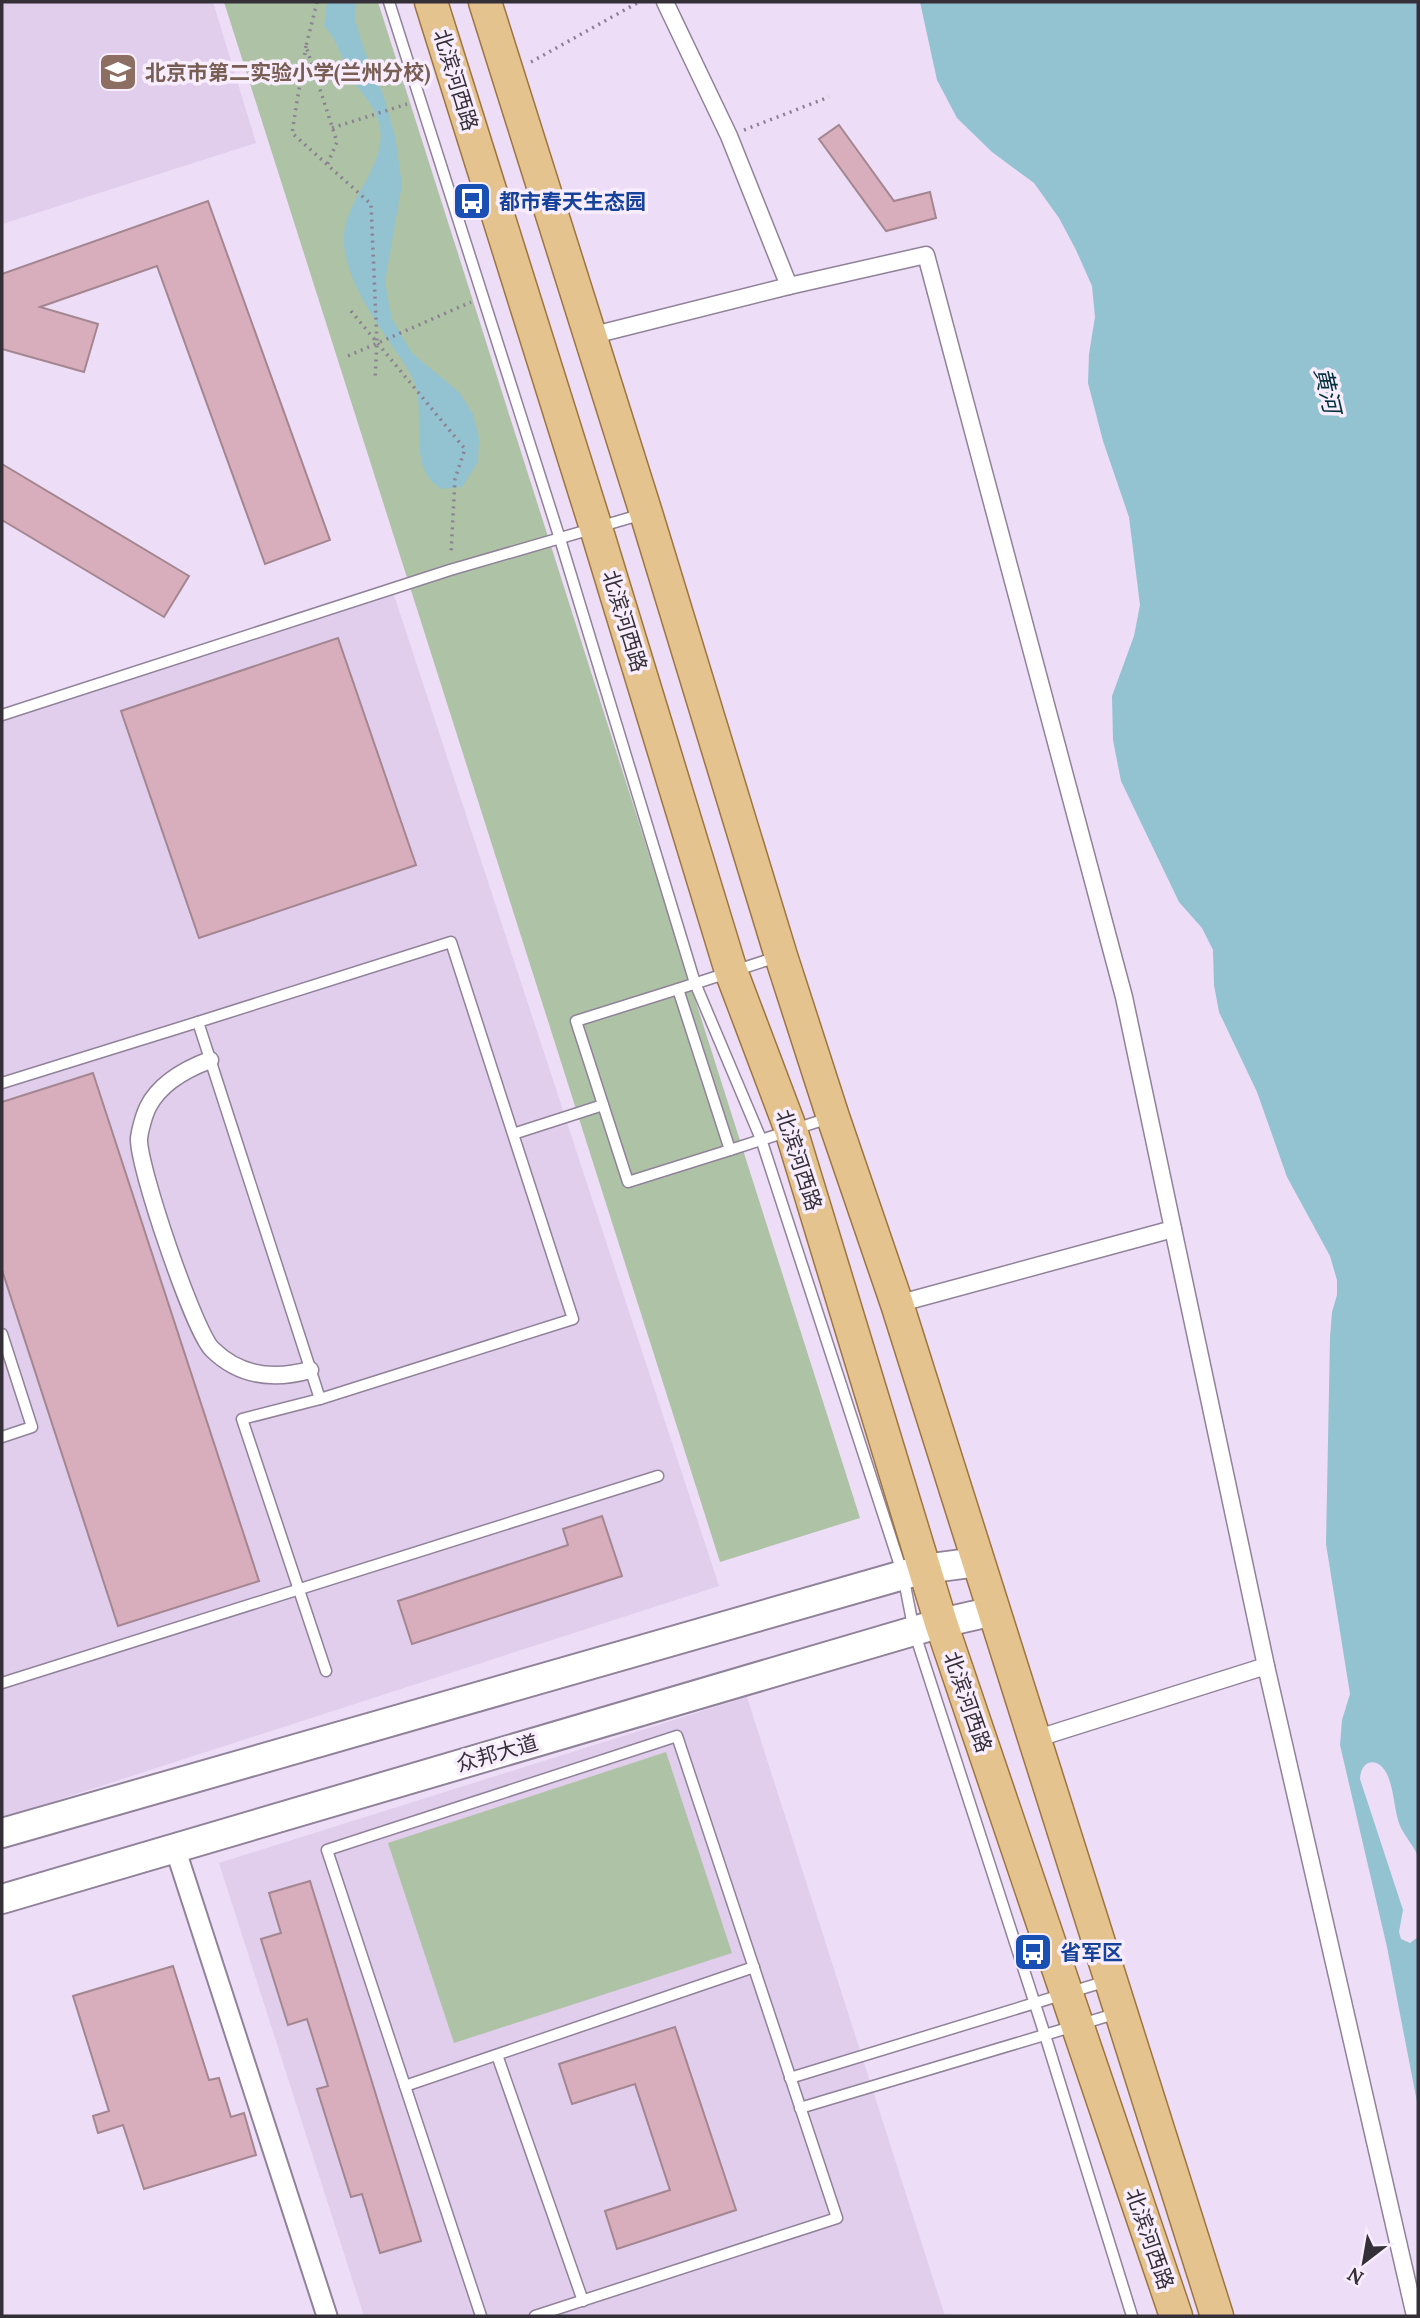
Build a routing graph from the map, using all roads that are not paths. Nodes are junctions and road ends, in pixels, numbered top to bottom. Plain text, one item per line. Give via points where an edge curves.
1 (389, 2) edge
2 (431, 2) edge
3 (485, 2) edge
4 (665, 2) edge
5 (789, 286) junction
6 (590, 336) junction
7 (646, 513) junction
8 (596, 528) junction
9 (560, 539) junction
10 (2, 715) edge
11 (781, 956) junction
12 (731, 971) junction
13 (695, 983) junction
14 (678, 989) junction
15 (198, 1022) junction
16 (210, 1060) junction
17 (2, 1083) edge
18 (603, 1105) junction
19 (833, 1117) junction
20 (791, 1130) junction
21 (513, 1133) junction
22 (761, 1139) junction
23 (730, 1150) junction
24 (1173, 1228) junction
25 (897, 1304) junction
26 (2, 1334) edge
27 (310, 1370) junction
28 (320, 1399) junction
29 (2, 1437) edge
30 (658, 1476) dead end
31 (978, 1562) junction
32 (914, 1572) junction
33 (299, 1589) junction
34 (994, 1611) junction
35 (928, 1627) junction
36 (1266, 1666) junction
37 (326, 1671) dead end
38 (2, 1683) edge
39 (1034, 1740) junction
40 (2, 1833) edge
41 (175, 1848) junction
42 (2, 1899) edge
43 (754, 1967) junction
44 (1110, 1980) junction
45 (1067, 1993) junction
46 (1034, 2003) junction
47 (1121, 2013) junction
48 (1078, 2026) junction
49 (1045, 2035) junction
50 (496, 2055) junction
51 (790, 2078) junction
52 (405, 2086) junction
53 (800, 2108) junction
54 (583, 2301) junction
55 (327, 2316) edge
56 (481, 2316) edge
57 (535, 2316) edge
58 (1132, 2316) edge
59 (1176, 2316) edge
60 (1217, 2316) edge
61 (1415, 2316) edge

1 - 9 lane
2 - 8 main road, 北滨河西路
3 - 6 main road, 北滨河西路
4 - 5 street via 729,136
5 - 6 street
5 - 24 street via 926,255 1124,997
6 - 7 main road, 北滨河西路
7 - 8 lane
7 - 11 main road, 北滨河西路
8 - 9 lane
8 - 12 main road, 北滨河西路
9 - 10 lane via 450,570
9 - 13 lane
11 - 12 lane
11 - 19 main road, 北滨河西路
12 - 13 lane
12 - 20 main road, 北滨河西路
13 - 14 lane
13 - 22 lane
14 - 18 lane via 576,1021
14 - 23 lane
15 - 16 lane
15 - 17 lane
15 - 21 lane via 452,942
16 - 27 lane
16 - 27 street via 168,1081 148,1107 139,1139 146,1176 194,1319 210,1348 236,1368 268,1377
18 - 21 lane
18 - 23 lane via 628,1182
19 - 20 lane
19 - 25 main road, 北滨河西路
20 - 22 lane
20 - 32 main road, 北滨河西路
21 - 28 lane via 573,1319
22 - 23 lane
22 - 32 lane
24 - 25 street
24 - 36 street
25 - 31 main road, 北滨河西路
26 - 29 lane via 32,1427
27 - 28 lane
28 - 33 lane via 242,1419
30 - 33 lane
31 - 32 main road
31 - 34 main road, 北滨河西路
32 - 35 main road, 北滨河西路
32 - 40 main road
33 - 37 lane
33 - 38 lane
34 - 35 main road, 众邦大道
34 - 39 main road, 北滨河西路
35 - 41 main road, 众邦大道
35 - 45 main road, 北滨河西路
35 - 46 lane
36 - 39 street
36 - 61 street
39 - 44 main road, 北滨河西路
41 - 42 main road, 众邦大道
41 - 55 street
43 - 50 lane
43 - 51 lane
43 - 52 lane via 677,1736 327,1850
44 - 45 lane
44 - 47 main road, 北滨河西路
45 - 46 lane
45 - 48 main road, 北滨河西路
46 - 49 lane
46 - 51 lane
47 - 48 lane
47 - 60 main road, 北滨河西路
48 - 49 lane
48 - 59 main road, 北滨河西路
49 - 53 lane
49 - 58 lane
50 - 52 lane
50 - 54 lane
51 - 53 lane
52 - 56 lane
53 - 54 lane via 837,2218
54 - 57 lane

